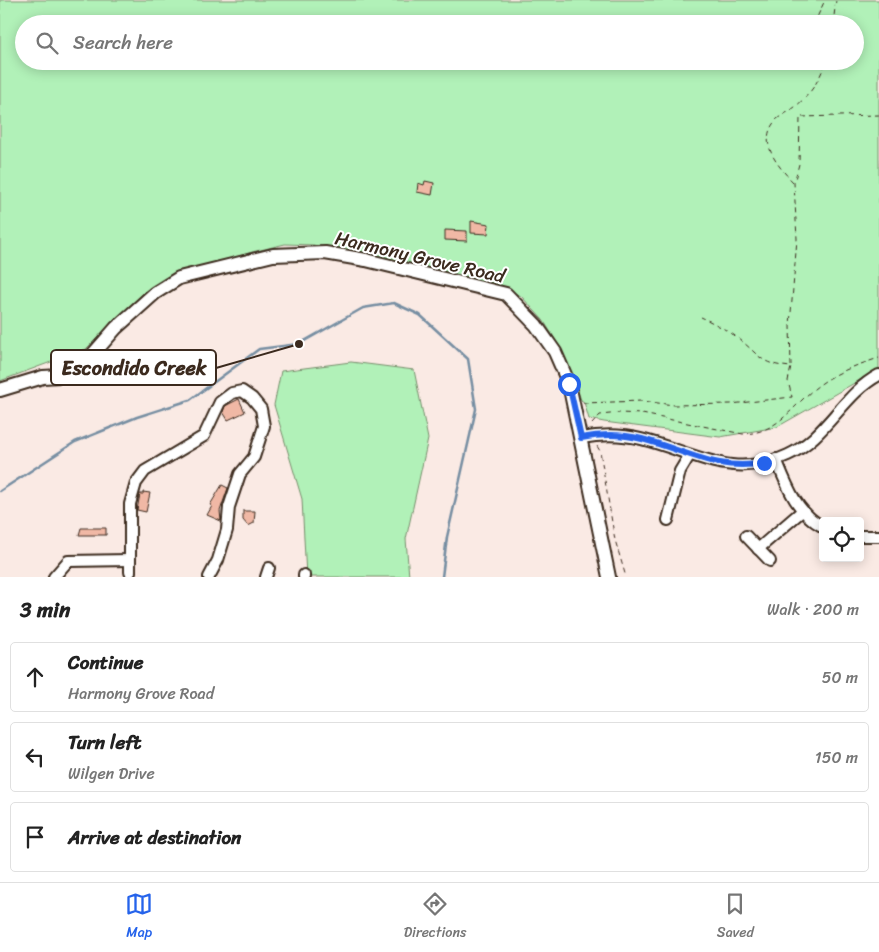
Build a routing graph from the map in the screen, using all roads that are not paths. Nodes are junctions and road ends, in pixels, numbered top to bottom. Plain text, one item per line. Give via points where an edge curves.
1 (879, 375) edge
2 (0, 390) edge
3 (581, 438) junction
4 (689, 456) junction
5 (776, 460) junction
6 (802, 511) junction
7 (668, 520) dead end
8 (819, 524) edge
9 (746, 536) dead end
10 (864, 536) edge
11 (879, 536) edge
12 (138, 542) dead end
13 (758, 549) junction
14 (130, 560) junction
15 (770, 561) dead end
16 (130, 574) edge
17 (54, 577) edge
18 (209, 577) edge
19 (609, 577) edge

1 - 5 street via 806,444
2 - 3 main road, Harmony Grove Road via 43,377 60,376 75,369 155,293 179,278 273,255 325,253 506,294 536,325 555,352 569,384
3 - 4 street via 607,435 634,438
3 - 19 main road, Harmony Grove Road
4 - 5 street via 736,466
4 - 7 street via 680,471
5 - 6 street
6 - 8 street
6 - 13 street
9 - 13 street
10 - 11 street
12 - 16 street
13 - 15 street
14 - 16 street
14 - 17 street via 68,561
14 - 18 street via 130,504 136,483 145,471 204,436 220,402 232,392 242,391 261,409 264,426 254,457 240,474 218,560

